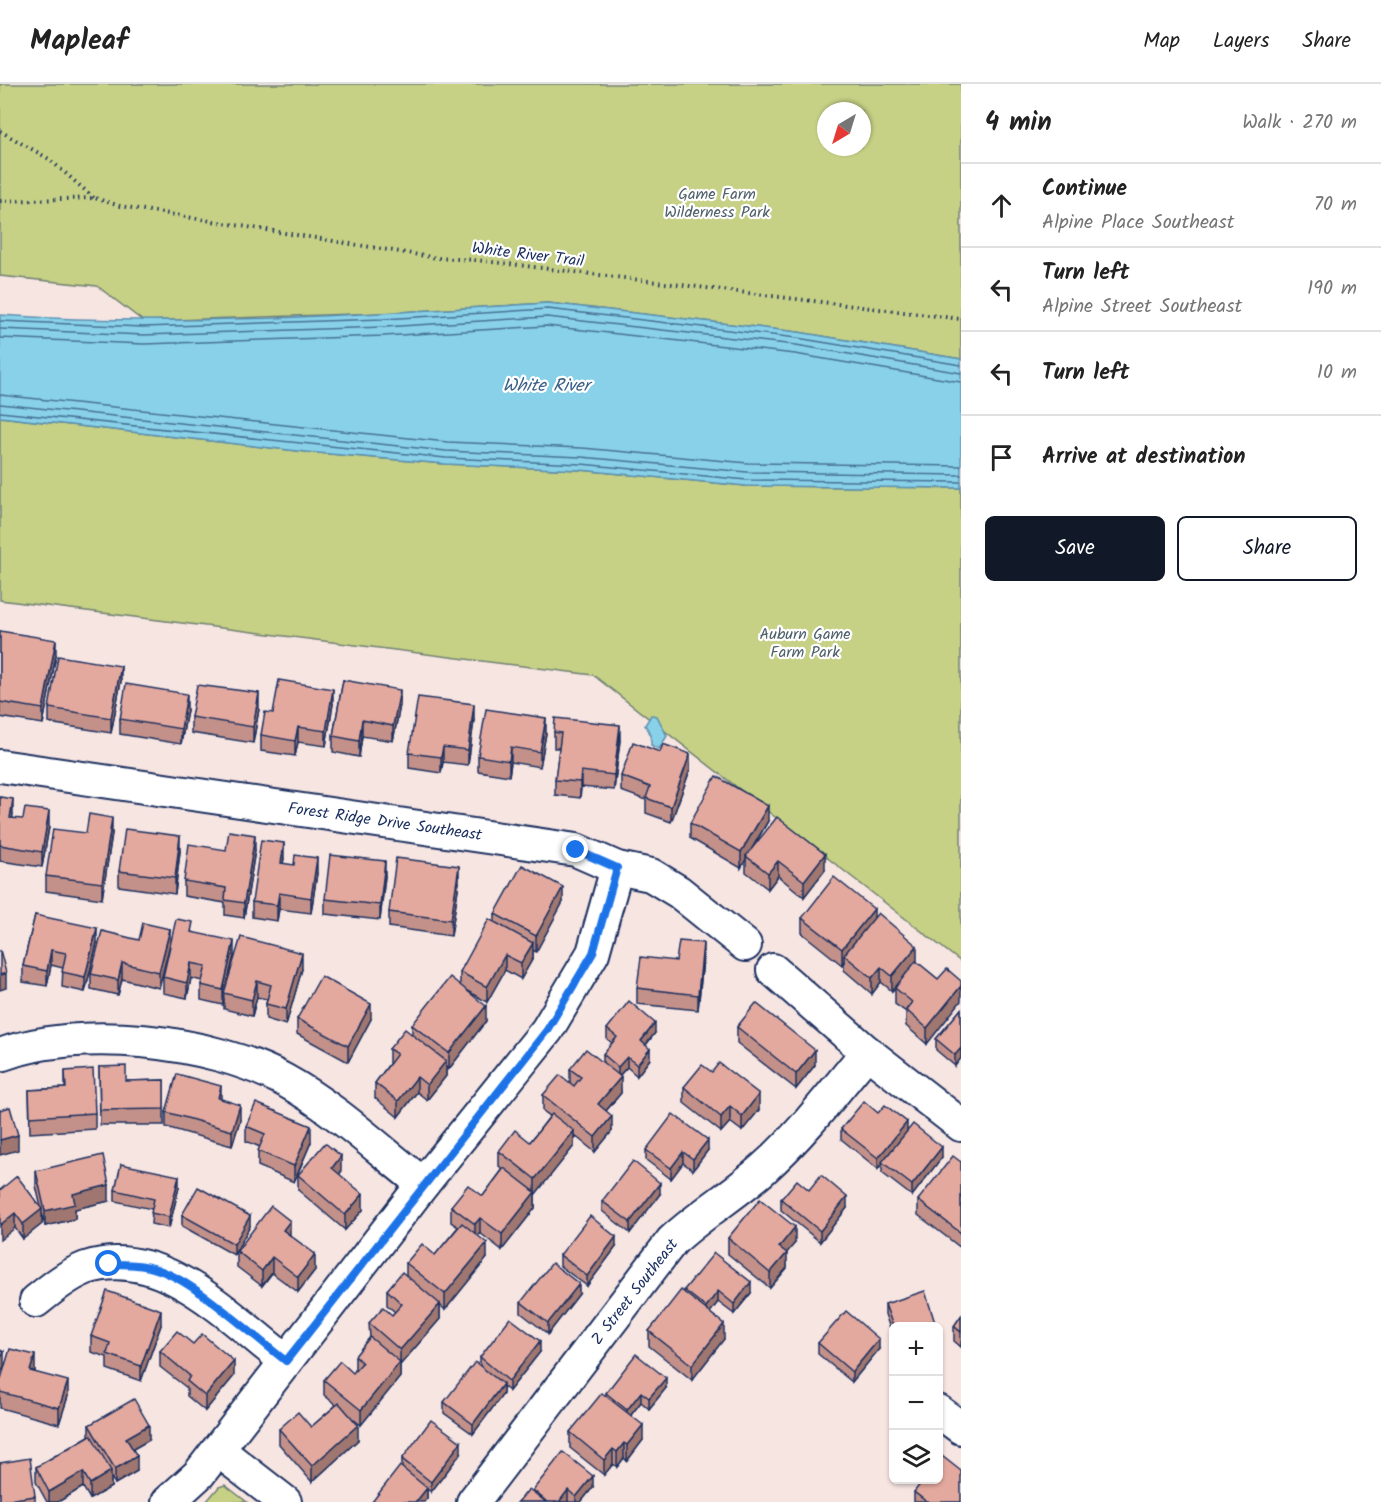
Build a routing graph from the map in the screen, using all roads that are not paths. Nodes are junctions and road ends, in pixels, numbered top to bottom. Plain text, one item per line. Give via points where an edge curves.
1 (0, 766) edge
2 (617, 868) junction
3 (745, 945) dead end
4 (773, 969) dead end
5 (867, 1052) junction
6 (0, 1054) edge
7 (961, 1125) edge
8 (423, 1184) junction
9 (36, 1301) dead end
10 (286, 1361) junction
11 (943, 1414) edge
12 (961, 1428) edge
13 (218, 1450) junction
14 (168, 1502) edge
15 (285, 1502) edge
16 (473, 1502) edge

1 - 2 street, Forest Ridge Drive Southeast via 576,850
2 - 3 street, Forest Ridge Drive Southeast via 651,875 680,892
2 - 8 street via 593,953 569,996 547,1030
4 - 5 street
5 - 7 street
5 - 16 street, Z Street Southeast via 785,1149 672,1241
6 - 8 street via 60,1041 119,1038 229,1059 282,1079 313,1097
8 - 10 street
9 - 10 street via 85,1269 134,1264 159,1270 186,1284
10 - 13 street
11 - 12 street
13 - 14 street
13 - 15 street

